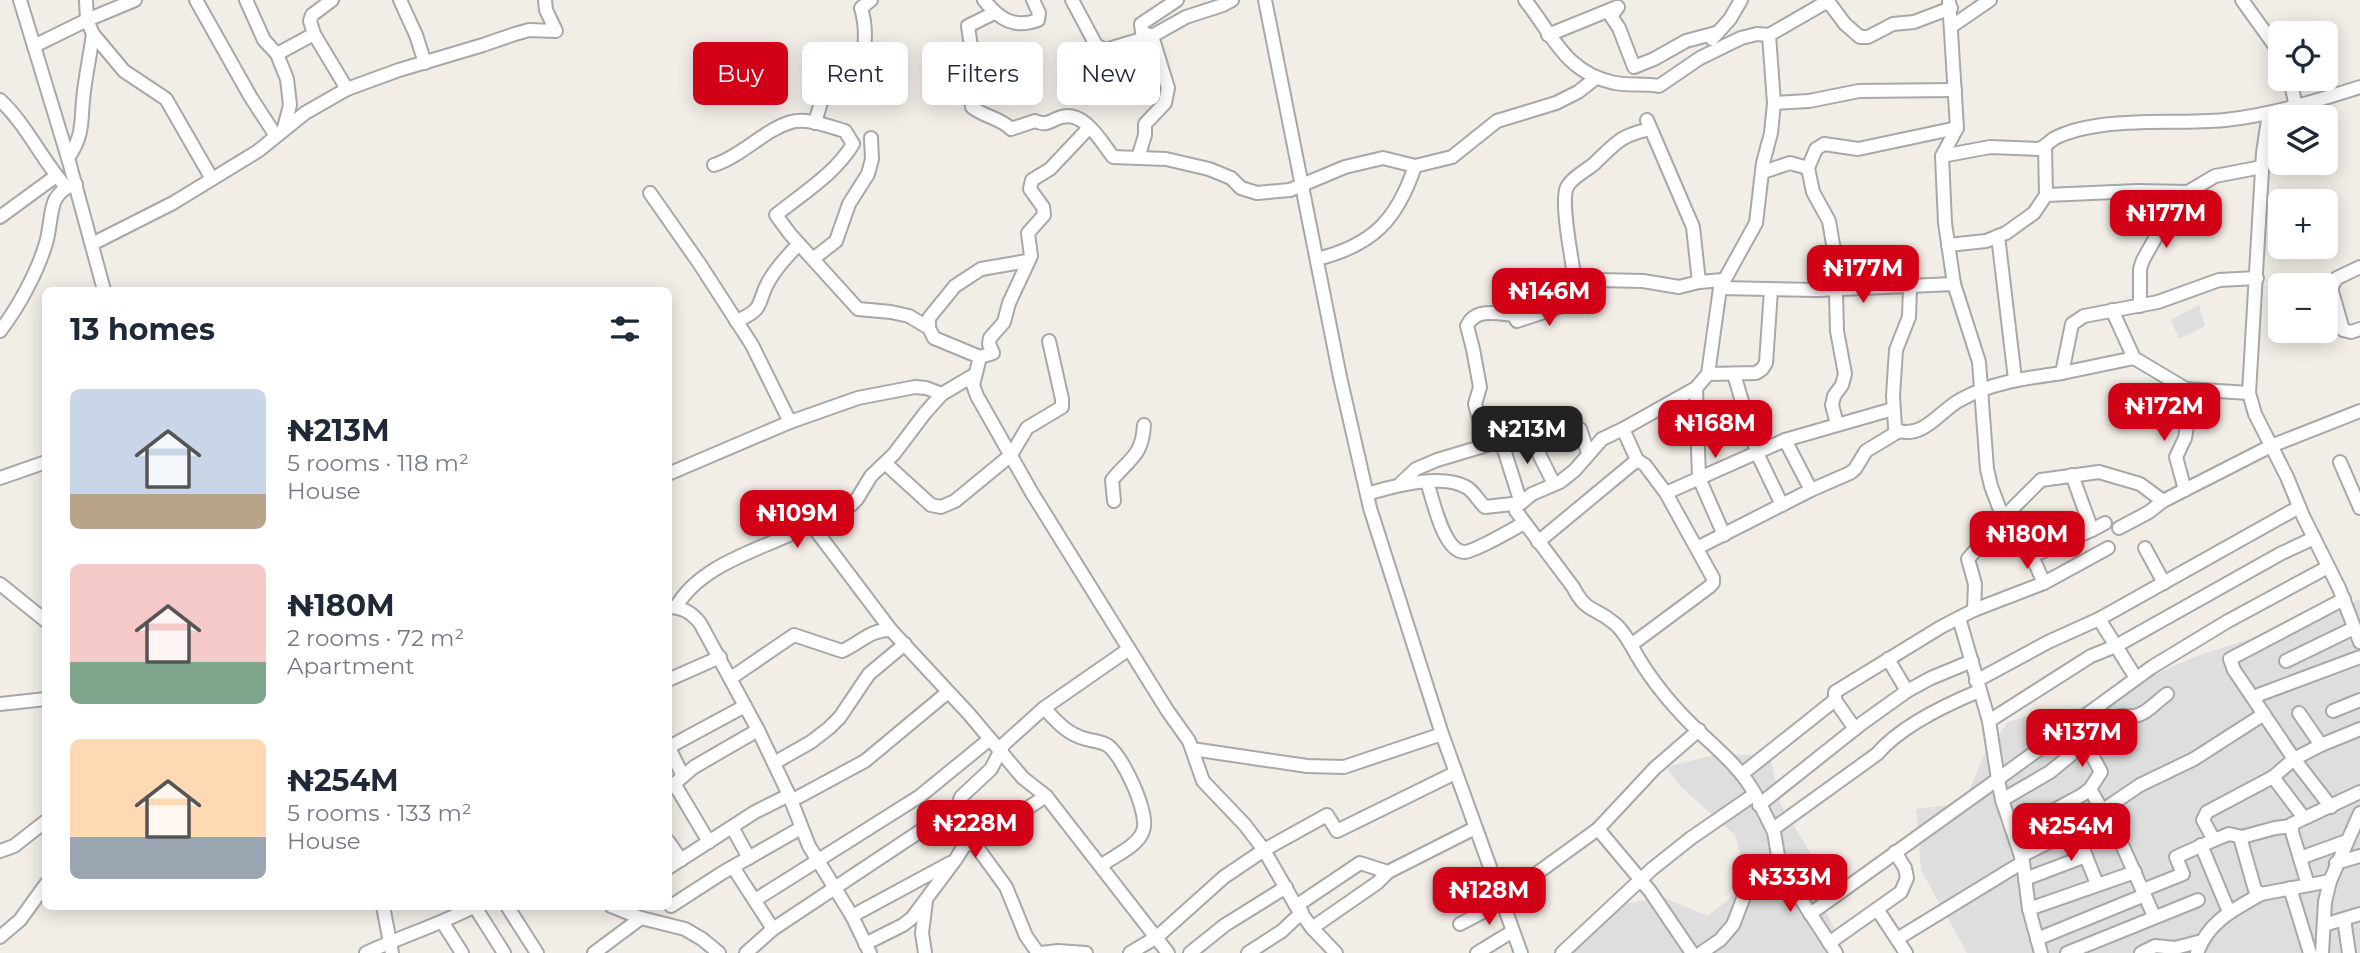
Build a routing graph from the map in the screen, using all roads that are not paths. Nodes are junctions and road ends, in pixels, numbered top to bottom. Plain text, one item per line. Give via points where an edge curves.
1 (20, 0) edge
2 (86, 0) edge
3 (135, 0) edge
4 (196, 0) edge
5 (246, 0) edge
6 (400, 0) edge
7 (545, 0) edge
8 (871, 0) edge
9 (984, 0) edge
10 (1033, 0) edge
11 (1072, 0) edge
12 (1177, 0) edge
13 (1231, 0) edge
14 (1265, 0) edge
15 (1741, 0) edge
16 (1990, 0) edge
17 (2242, 0) edge
18 (330, 1) edge
19 (1828, 1) edge
20 (1532, 2) edge
21 (1616, 3) edge
22 (1950, 4) edge
23 (993, 13) junction
24 (88, 20) junction
25 (1952, 26) junction
26 (1716, 33) junction
27 (93, 34) junction
28 (314, 34) junction
29 (1548, 35) junction
30 (1769, 35) junction
31 (1152, 36) junction
32 (2268, 36) edge
33 (34, 46) junction
34 (276, 54) junction
35 (1700, 58) junction
36 (425, 63) junction
37 (1596, 78) junction
38 (2360, 87) edge
39 (347, 89) junction
40 (1955, 90) junction
41 (0, 100) edge
42 (1774, 103) junction
43 (2302, 105) edge
44 (2268, 113) edge
45 (2268, 121) edge
46 (815, 123) junction
47 (1088, 126) junction
48 (1957, 128) junction
49 (280, 132) junction
50 (871, 138) dead end
51 (2045, 147) junction
52 (1942, 156) junction
53 (68, 158) junction
54 (1138, 159) junction
55 (714, 165) dead end
56 (1415, 166) junction
57 (2262, 167) junction
58 (1808, 168) junction
59 (1763, 172) junction
60 (56, 176) junction
61 (212, 179) junction
62 (71, 185) junction
63 (1303, 186) junction
64 (2188, 192) junction
65 (650, 193) dead end
66 (2046, 195) junction
67 (0, 217) edge
68 (1998, 236) junction
69 (92, 244) junction
70 (799, 244) junction
71 (1948, 245) junction
72 (1317, 259) junction
73 (813, 260) junction
74 (1027, 261) junction
75 (2360, 267) edge
76 (2257, 278) junction
77 (1699, 282) junction
78 (1722, 284) junction
79 (1954, 284) junction
80 (1577, 285) junction
81 (1910, 286) junction
82 (103, 287) edge
83 (1771, 290) junction
84 (1836, 290) junction
85 (2140, 306) junction
86 (2112, 310) junction
87 (736, 321) junction
88 (929, 328) junction
89 (2360, 329) edge
90 (0, 331) edge
91 (1049, 341) dead end
92 (980, 357) junction
93 (2134, 358) junction
94 (2062, 373) junction
95 (1708, 374) junction
96 (1734, 374) junction
97 (974, 375) junction
98 (2015, 379) junction
99 (1696, 388) junction
100 (2186, 389) junction
101 (1982, 390) junction
102 (2249, 393) junction
103 (942, 394) junction
104 (1893, 410) junction
105 (2359, 414) edge
106 (790, 422) junction
107 (1837, 424) junction
108 (1144, 425) dead end
109 (1623, 429) junction
110 (1899, 431) junction
111 (1528, 432) junction
112 (1501, 440) junction
113 (1785, 440) junction
114 (1486, 445) junction
115 (2271, 446) junction
116 (1588, 453) junction
117 (1757, 453) junction
118 (1011, 456) junction
119 (1637, 460) junction
120 (2340, 462) dead end
121 (42, 463) edge
122 (885, 463) junction
123 (672, 472) edge
124 (2072, 475) junction
125 (0, 478) edge
126 (1699, 478) junction
127 (1427, 482) junction
128 (1401, 483) junction
129 (1554, 484) junction
130 (2185, 490) junction
131 (1811, 491) junction
132 (1666, 493) junction
133 (1367, 494) junction
134 (1114, 501) dead end
135 (2163, 501) junction
136 (1518, 504) junction
137 (1782, 505) junction
138 (2299, 507) junction
139 (2360, 508) edge
140 (2003, 518) junction
141 (1524, 523) junction
142 (2105, 523) dead end
143 (811, 524) junction
144 (2119, 528) dead end
145 (2092, 530) junction
146 (1724, 535) junction
147 (2314, 538) junction
148 (1538, 542) junction
149 (1697, 548) junction
150 (2108, 548) dead end
151 (2145, 548) dead end
152 (2328, 567) junction
153 (2044, 583) junction
154 (2164, 583) junction
155 (0, 584) edge
156 (2344, 599) junction
157 (672, 607) edge
158 (1974, 610) junction
159 (42, 618) edge
160 (1959, 618) junction
161 (2099, 619) junction
162 (2354, 628) junction
163 (891, 630) junction
164 (2360, 642) edge
165 (905, 644) junction
166 (1631, 645) junction
167 (2116, 646) junction
168 (1129, 649) junction
169 (720, 657) junction
170 (2360, 657) edge
171 (1888, 659) junction
172 (1972, 661) junction
173 (2286, 661) dead end
174 (672, 678) edge
175 (731, 678) junction
176 (2136, 678) junction
177 (1978, 686) junction
178 (1907, 691) junction
179 (948, 692) junction
180 (2167, 694) dead end
181 (2253, 697) junction
182 (42, 699) edge
183 (1835, 700) junction
184 (2360, 700) edge
185 (0, 704) edge
186 (745, 706) junction
187 (1044, 708) junction
188 (2299, 712) dead end
189 (2333, 712) dead end
190 (2264, 714) junction
191 (1989, 721) junction
192 (1855, 729) junction
193 (2360, 729) edge
194 (758, 730) junction
195 (1699, 730) junction
196 (1442, 734) junction
197 (990, 738) junction
198 (2087, 744) junction
199 (672, 745) edge
200 (2321, 745) junction
201 (1192, 749) junction
202 (1000, 750) junction
203 (2294, 759) junction
204 (774, 764) junction
205 (672, 765) edge
206 (1455, 773) junction
207 (1742, 774) junction
208 (2273, 777) junction
209 (1998, 779) junction
210 (675, 783) edge
211 (2090, 789) junction
212 (2360, 792) edge
213 (1046, 796) junction
214 (790, 798) junction
215 (1757, 800) junction
216 (2002, 800) junction
217 (958, 806) junction
218 (2331, 807) junction
219 (2104, 811) junction
220 (2360, 813) edge
221 (2304, 818) junction
222 (42, 824) edge
223 (2291, 826) junction
224 (732, 827) junction
225 (801, 828) junction
226 (1475, 828) junction
227 (1598, 829) junction
228 (1773, 829) junction
229 (2075, 829) junction
230 (2014, 832) junction
231 (2353, 833) edge
232 (2240, 836) junction
233 (2214, 840) junction
234 (709, 842) junction
235 (969, 844) junction
236 (2201, 845) junction
237 (672, 847) edge
238 (1264, 850) junction
239 (0, 851) edge
240 (1895, 852) junction
241 (2086, 856) junction
242 (2360, 856) edge
243 (749, 858) junction
244 (2300, 858) junction
245 (956, 859) junction
246 (2022, 859) junction
247 (681, 860) junction
248 (818, 861) junction
249 (2336, 863) junction
250 (1102, 865) junction
251 (672, 866) edge
252 (733, 867) junction
253 (1780, 867) junction
254 (1388, 872) junction
255 (2135, 872) junction
256 (2025, 879) junction
257 (1642, 880) junction
258 (2330, 881) junction
259 (2097, 884) junction
260 (2308, 885) junction
261 (1286, 887) junction
262 (2290, 888) junction
263 (835, 889) junction
264 (42, 890) edge
265 (2144, 892) junction
266 (2261, 894) junction
267 (926, 897) junction
268 (2198, 900) dead end
269 (755, 901) junction
270 (1502, 902) junction
271 (672, 903) edge
272 (672, 907) edge
273 (1299, 909) junction
274 (1877, 909) junction
275 (2029, 909) junction
276 (384, 910) edge
277 (469, 910) edge
278 (477, 910) edge
279 (510, 910) edge
280 (621, 910) edge
281 (2229, 912) junction
282 (1810, 914) junction
283 (2360, 914) edge
284 (852, 916) junction
285 (2154, 916) junction
286 (641, 918) junction
287 (2344, 919) junction
288 (443, 923) junction
289 (1460, 924) dead end
290 (2324, 925) junction
291 (1312, 928) junction
292 (685, 929) junction
293 (773, 929) junction
294 (1513, 931) junction
295 (0, 937) edge
296 (1157, 937) junction
297 (1897, 939) junction
298 (2037, 939) junction
299 (391, 947) edge
300 (2200, 947) edge
301 (1690, 948) edge
302 (1833, 948) edge
303 (866, 950) edge
304 (366, 953) edge
305 (461, 953) edge
306 (503, 953) edge
307 (537, 953) edge
308 (594, 953) edge
309 (719, 953) edge
310 (746, 953) edge
311 (925, 953) edge
312 (1040, 953) edge
313 (1086, 953) edge
314 (1130, 953) edge
315 (1168, 953) edge
316 (1190, 953) edge
317 (1248, 953) edge
318 (1336, 953) edge
319 (1477, 953) edge
320 (1521, 953) edge
321 (1562, 953) edge
322 (1675, 953) edge
323 (1701, 953) edge
324 (1906, 953) edge
325 (2041, 953) edge
326 (2067, 953) edge
327 (2141, 953) edge
328 (2310, 953) edge
329 (2322, 953) edge
330 (2349, 953) edge

1 - 33 street
2 - 24 street
3 - 24 street
4 - 49 street via 250,96
5 - 34 street via 264,40
6 - 36 street
7 - 36 street via 556,31 529,30
8 - 46 street via 861,8 866,41 857,66 831,84
9 - 23 street
10 - 23 street via 1038,20 1028,24 1017,25
11 - 31 street via 1101,49
12 - 31 street via 1142,24 1142,32
13 - 31 street
14 - 63 street
15 - 26 street
16 - 25 street
17 - 32 street
18 - 28 street via 312,15
19 - 22 street via 1860,37 1893,24 1914,22
19 - 30 street
20 - 29 street
21 - 26 street via 1611,16 1634,67 1686,41
21 - 29 street
22 - 25 street
23 - 47 street via 968,26 975,75 972,107 1010,129 1035,121 1050,123 1066,115 1078,117
24 - 27 street
24 - 33 street
25 - 40 street
26 - 35 street
27 - 53 street via 81,129
27 - 61 street via 124,71 166,99
28 - 34 street
28 - 39 street
29 - 37 street via 1562,54
30 - 35 street via 1741,38
30 - 42 street
31 - 54 street via 1168,89 1165,103 1145,124
33 - 53 street
34 - 49 street via 290,95 289,114
35 - 37 street via 1659,86
36 - 39 street
37 - 56 street via 1556,103 1497,121 1452,157
38 - 43 street
39 - 49 street
40 - 42 street via 1859,91
40 - 48 street
41 - 60 street via 22,123
42 - 59 street
44 - 51 street via 2226,120 2096,126 2061,135
45 - 57 street
46 - 55 street via 793,121 732,159
46 - 70 street via 845,131 853,144 831,171 776,215
47 - 54 street via 1112,158
47 - 74 street via 1050,169 1032,180 1030,189 1044,215 1028,233 1031,256
48 - 52 street
48 - 58 street via 1858,149 1824,144 1816,149
49 - 61 street
50 - 73 street via 868,174 849,204 836,241
51 - 52 street via 1990,148
51 - 66 street
52 - 71 street
53 - 62 street
54 - 63 street via 1166,159 1209,169 1256,193
56 - 63 street via 1383,158 1345,167
56 - 72 street via 1403,197 1384,225 1352,247
57 - 64 street via 2215,176
57 - 76 street
58 - 59 street via 1790,163
58 - 84 street via 1813,192 1829,221
59 - 78 street via 1756,223
60 - 62 street
60 - 67 street
61 - 69 street
62 - 69 street
62 - 90 street via 54,202 37,266
63 - 72 street
64 - 66 street
64 - 85 street via 2172,208 2143,260
65 - 87 street
66 - 68 street via 2034,213
68 - 71 street
68 - 98 street
69 - 82 street
70 - 73 street
70 - 87 street via 778,267 751,316
71 - 79 street
72 - 133 street
73 - 88 street via 858,309 909,316
74 - 88 street via 971,274 937,306
74 - 92 street via 1004,323 990,338 993,354
75 - 89 street via 2337,278 2332,288 2343,330
76 - 85 street via 2219,280
76 - 102 street
77 - 78 street
77 - 80 street via 1679,287 1597,280
77 - 80 street via 1693,227 1649,124 1622,137 1568,184 1566,210
78 - 83 street
78 - 95 street
79 - 81 street
79 - 101 street via 1979,362
80 - 114 street via 1578,301 1517,321 1513,315 1496,313 1471,318 1467,326 1480,387 1475,404
81 - 84 street
81 - 104 street via 1909,317 1896,350
83 - 84 street
83 - 96 street via 1766,363 1756,373
84 - 107 street via 1845,374 1832,405
85 - 86 street
86 - 93 street
86 - 94 street via 2084,316 2072,324
87 - 106 street
88 - 92 street via 934,338
91 - 118 street via 1062,407 1027,428
92 - 97 street
93 - 94 street
93 - 100 street
94 - 98 street
95 - 96 street
95 - 99 street
96 - 117 street
97 - 103 street
97 - 118 street via 977,396
98 - 101 street
99 - 109 street
99 - 126 street
100 - 102 street
100 - 130 street via 2187,429 2176,457
101 - 110 street via 1951,405 1924,428
101 - 140 street via 1987,469
102 - 115 street
103 - 106 street via 915,387 858,398
103 - 122 street
104 - 107 street
104 - 110 street
105 - 115 street
106 - 123 street
107 - 113 street
108 - 134 street via 1140,451 1112,480
109 - 116 street via 1602,439
109 - 119 street
110 - 131 street via 1866,451 1850,473
111 - 112 street
111 - 116 street via 1575,427 1580,429
111 - 129 street
112 - 114 street
112 - 136 street
113 - 117 street
113 - 131 street
114 - 128 street via 1416,469
115 - 130 street
115 - 138 street
116 - 129 street via 1575,470
117 - 126 street
117 - 137 street
118 - 122 street via 942,507 931,505
118 - 168 street
119 - 132 street
119 - 148 street
120 - 139 street
121 - 125 street
122 - 143 street via 854,503
124 - 135 street via 2109,474 2140,484
124 - 140 street via 2037,482
124 - 145 street
126 - 132 street
126 - 146 street
127 - 128 street
127 - 136 street via 1464,486 1485,507
127 - 141 street via 1447,540 1455,549 1467,552
128 - 133 street
129 - 136 street
130 - 135 street
131 - 137 street
132 - 149 street
133 - 196 street
135 - 144 street
136 - 141 street via 1516,511
137 - 146 street
138 - 147 street
138 - 154 street
140 - 158 street via 1968,559 1975,584
141 - 148 street
142 - 145 street
143 - 157 street via 731,561 699,581
143 - 163 street
145 - 153 street via 2032,556
146 - 149 street
147 - 152 street
147 - 167 street
148 - 166 street via 1585,606 1617,625
149 - 166 street via 1713,583
150 - 153 street
151 - 154 street
152 - 156 street
152 - 176 street
153 - 158 street
154 - 161 street
155 - 159 street
156 - 162 street
156 - 181 street via 2230,659
157 - 169 street via 694,615
158 - 160 street
160 - 171 street
160 - 172 street
161 - 167 street
161 - 177 street via 2048,642
162 - 164 street
162 - 173 street
163 - 165 street
163 - 175 street via 869,635 842,651 794,635
165 - 179 street
165 - 204 street via 869,674 840,718
166 - 195 street
167 - 176 street
167 - 191 street via 2091,656
168 - 187 street
168 - 201 street
169 - 174 street
169 - 175 street
170 - 181 street
171 - 178 street
171 - 183 street via 1835,692
172 - 177 street
172 - 178 street
175 - 186 street
176 - 209 street
177 - 191 street
177 - 228 street via 1890,739 1877,754
178 - 192 street
179 - 197 street
179 - 214 street via 865,761
180 - 198 street via 2147,711 2117,717
181 - 190 street
182 - 185 street
183 - 192 street
183 - 207 street
184 - 189 street
186 - 194 street
186 - 199 street
187 - 202 street
187 - 250 street via 1061,727 1116,753 1144,814 1145,829 1139,839
188 - 200 street
190 - 203 street
190 - 219 street via 2194,759 2140,785
191 - 209 street
192 - 215 street
193 - 200 street
194 - 204 street
194 - 210 street
195 - 207 street
195 - 227 street via 1655,768
196 - 201 street via 1344,767
196 - 206 street
197 - 202 street
197 - 248 street via 920,796
198 - 211 street via 2101,772
198 - 216 street
200 - 203 street
201 - 238 street via 1203,780
202 - 213 street via 1023,778
202 - 217 street via 991,769 961,797
203 - 208 street
203 - 218 street
204 - 214 street
205 - 210 street
206 - 226 street
206 - 238 street via 1337,831 1327,816
207 - 215 street
208 - 221 street
208 - 233 street via 2207,812 2203,820
209 - 216 street
209 - 240 street
210 - 234 street
211 - 219 street
211 - 230 street
212 - 218 street
213 - 235 street
213 - 250 street
214 - 224 street
214 - 225 street
215 - 228 street
215 - 257 street via 1691,838
216 - 230 street
217 - 235 street
217 - 263 street
218 - 221 street
219 - 229 street
219 - 255 street
220 - 231 street
221 - 223 street
222 - 239 street
223 - 232 street
223 - 244 street
224 - 234 street
224 - 243 street
225 - 243 street
225 - 248 street
226 - 254 street
226 - 270 street
227 - 257 street
227 - 270 street
228 - 253 street
229 - 241 street
229 - 246 street
230 - 246 street
231 - 244 street
231 - 249 street
232 - 233 street via 2229,834
232 - 266 street via 2255,890
233 - 236 street
234 - 247 street
235 - 245 street
235 - 312 street via 1006,887 1026,936
236 - 265 street via 2176,857 2183,874
236 - 281 street
237 - 247 street
238 - 261 street
238 - 296 street via 1224,877
240 - 274 street via 1905,868 1906,885
240 - 282 street
241 - 256 street
241 - 259 street
242 - 249 street
243 - 252 street
244 - 260 street
245 - 267 street
245 - 284 street
246 - 256 street
246 - 297 street
247 - 251 street
248 - 263 street
248 - 269 street
249 - 258 street
250 - 296 street
252 - 269 street
252 - 271 street
253 - 282 street
253 - 323 street via 1748,886 1733,925
254 - 273 street via 1360,863
254 - 291 street
255 - 259 street
255 - 265 street
256 - 275 street
257 - 301 street
257 - 321 street
258 - 260 street
258 - 290 street
259 - 275 street
260 - 262 street
261 - 273 street
261 - 316 street
262 - 266 street
262 - 328 street
263 - 284 street
263 - 293 street
264 - 295 street via 20,920
265 - 285 street
265 - 298 street
266 - 281 street
267 - 303 street via 904,925
267 - 311 street
268 - 285 street
269 - 293 street
270 - 289 street
270 - 294 street
272 - 292 street
273 - 291 street
273 - 317 street via 1282,931
274 - 297 street
274 - 302 street
275 - 298 street
276 - 299 street
277 - 288 street
278 - 306 street
279 - 307 street
280 - 286 street
281 - 300 street via 2205,934
282 - 302 street
283 - 287 street
284 - 303 street
285 - 326 street
286 - 292 street
286 - 308 street
287 - 290 street
287 - 330 street
288 - 299 street
288 - 305 street
290 - 329 street
291 - 318 street
292 - 309 street
293 - 310 street
294 - 319 street
294 - 320 street
296 - 314 street
296 - 315 street
297 - 324 street
298 - 325 street
299 - 304 street
300 - 327 street via 2155,946
301 - 322 street
312 - 313 street

